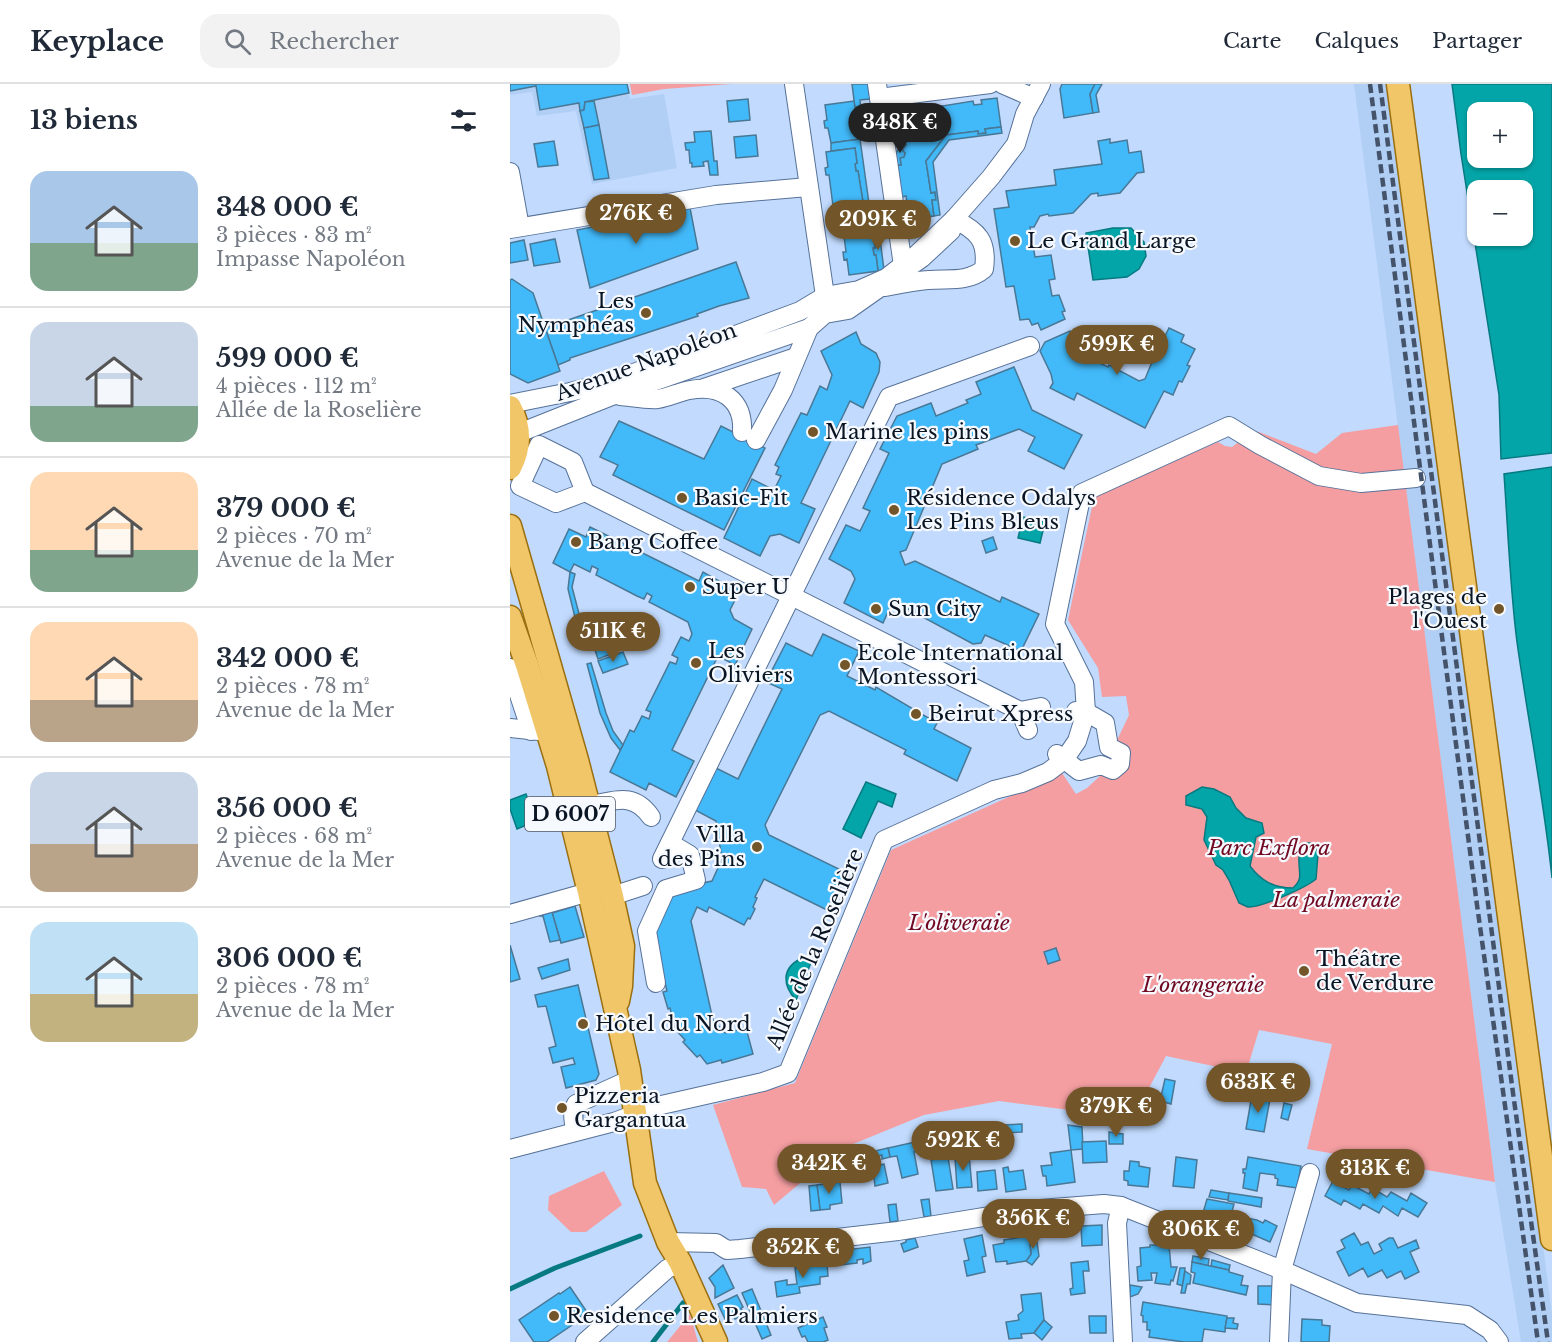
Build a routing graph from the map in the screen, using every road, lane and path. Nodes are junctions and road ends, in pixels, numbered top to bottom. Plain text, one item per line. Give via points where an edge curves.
1 (794, 84) edge
2 (990, 84) edge
3 (1002, 84) edge
4 (1398, 84) edge
5 (878, 91) edge
6 (1033, 99) edge
7 (510, 172) edge
8 (807, 187) junction
9 (954, 219) junction
10 (515, 228) edge
11 (903, 266) junction
12 (882, 287) junction
13 (825, 296) junction
14 (825, 314) junction
15 (809, 328) junction
16 (769, 332) junction
17 (1030, 346) dead end
18 (796, 357) junction
19 (702, 389) junction
20 (556, 395) junction
21 (612, 396) junction
22 (510, 405) edge
23 (527, 430) junction
24 (518, 464) edge
25 (1416, 478) dead end
26 (585, 492) junction
27 (510, 526) edge
28 (791, 596) junction
29 (510, 617) edge
30 (510, 668) edge
31 (1041, 707) dead end
32 (1020, 711) junction
33 (1081, 711) junction
34 (510, 728) edge
35 (1028, 730) dead end
36 (539, 731) junction
37 (1061, 757) junction
38 (560, 774) junction
39 (588, 804) junction
40 (651, 817) dead end
41 (644, 886) dead end
42 (589, 892) junction
43 (612, 896) junction
44 (510, 914) edge
45 (656, 982) dead end
46 (616, 1014) junction
47 (631, 1079) junction
48 (634, 1115) junction
49 (575, 1131) junction
50 (510, 1149) edge
51 (1310, 1173) dead end
52 (1121, 1206) junction
53 (1552, 1239) edge
54 (668, 1242) junction
55 (680, 1262) junction
56 (1282, 1270) junction
57 (585, 1342) edge
58 (716, 1342) edge
59 (1123, 1342) edge
60 (1279, 1342) edge
61 (1499, 1342) edge

1 - 8 street
2 - 5 street
3 - 6 street
4 - 53 main road
5 - 11 street
6 - 9 street via 1016,144
7 - 10 street
8 - 10 street via 716,195
8 - 13 street
9 - 11 street
9 - 12 street via 951,231
9 - 12 street via 970,227 983,242 984,269 975,277
11 - 13 street via 859,290
12 - 14 street via 848,310
13 - 14 street
13 - 16 street, Avenue Napoléon
14 - 15 street, Avenue Napoléon
15 - 16 street, Avenue Napoléon
15 - 18 street
16 - 20 street, Avenue Napoléon
16 - 21 street, Avenue Napoléon
17 - 28 street via 889,397
18 - 19 street
18 - 19 street via 783,390 749,436 736,403 724,393
19 - 21 street via 657,399
20 - 22 street, Avenue Napoléon
20 - 23 street, Avenue Napoléon via 549,413
21 - 23 street, Avenue Napoléon
22 - 23 main road
23 - 24 main road via 519,446
24 - 26 street via 520,486 556,503
24 - 26 street via 539,445 573,462
25 - 33 street, Allée de la Roselière via 1361,483 1319,476 1229,426 1082,494 1055,624 1084,682
26 - 28 street
27 - 39 main road, D 6007
28 - 32 street
28 - 45 street via 666,851 690,855 696,880 666,889 646,931
29 - 36 main road, D 6007 via 528,665
30 - 36 street
31 - 32 street
32 - 35 street
33 - 37 street, Allée de la Roselière via 1077,741
33 - 37 street via 1105,723 1109,747 1121,753 1120,764 1113,770 1101,765 1079,771
34 - 36 street
36 - 38 main road, D 6007
37 - 48 street, Allée de la Roselière via 1048,772 994,790 884,840 788,1073
38 - 39 street, D 6007 via 572,792
38 - 42 main road, D 6007
39 - 40 street via 631,800
39 - 43 main road, D 6007
41 - 43 street
42 - 44 street
42 - 46 main road, D 6007
43 - 46 main road, D 6007 via 623,946
46 - 47 main road, D 6007
47 - 48 main road, D 6007
47 - 49 street via 576,1104
48 - 49 street
48 - 54 main road, D 6007 via 645,1183
49 - 50 street
51 - 56 street
52 - 54 street via 1027,1210 898,1231 727,1250 716,1243
52 - 56 street
52 - 59 street via 1117,1224
54 - 55 main road, D 6007
55 - 57 street via 650,1283
55 - 58 main road, D 6007
56 - 60 street
56 - 61 street via 1357,1303 1467,1315 1490,1330

